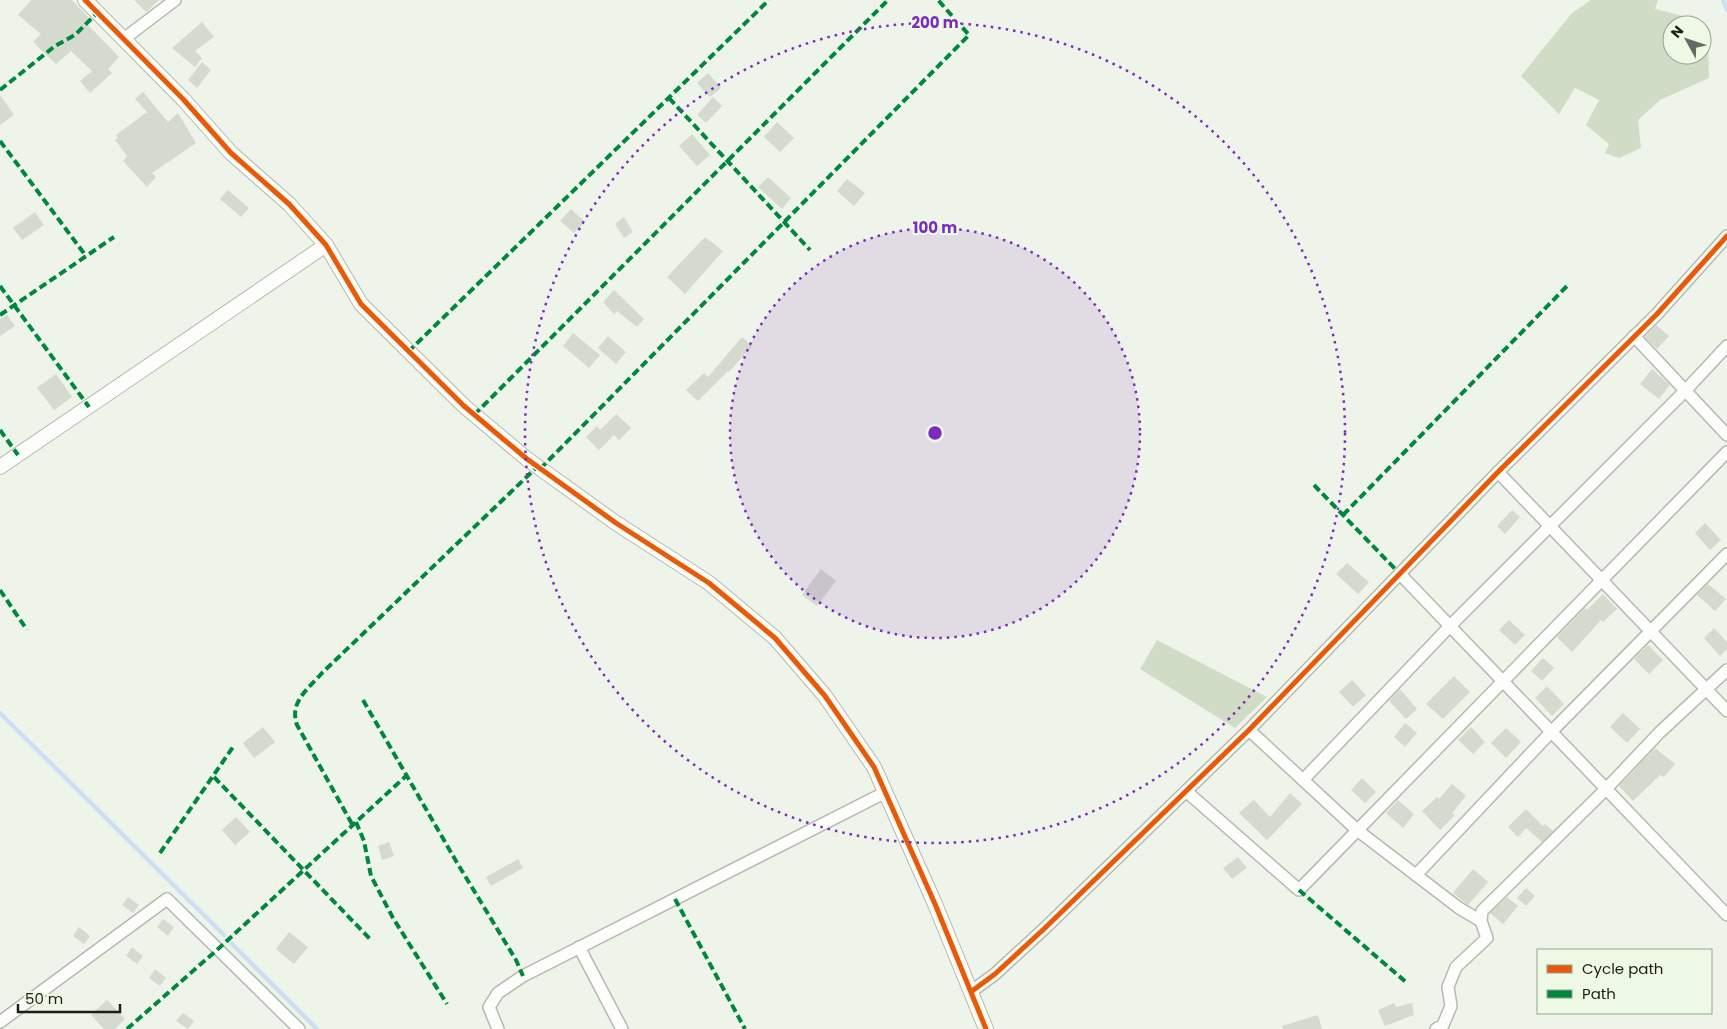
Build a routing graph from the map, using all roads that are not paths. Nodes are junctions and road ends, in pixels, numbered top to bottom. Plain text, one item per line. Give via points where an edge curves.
1 (85, 0) edge
2 (175, 0) edge
3 (125, 38) junction
4 (1727, 236) edge
5 (326, 245) junction
6 (1634, 336) junction
7 (1727, 346) edge
8 (1685, 391) junction
9 (1727, 435) edge
10 (1727, 452) edge
11 (0, 467) edge
12 (1498, 472) junction
13 (1550, 526) junction
14 (1727, 554) edge
15 (1400, 574) junction
16 (1602, 578) junction
17 (1450, 626) junction
18 (1650, 630) junction
19 (1727, 670) edge
20 (1503, 680) junction
21 (1707, 689) junction
22 (1727, 711) edge
23 (1249, 730) junction
24 (1551, 732) junction
25 (1303, 780) junction
26 (1606, 789) junction
27 (886, 792) junction
28 (1187, 792) junction
29 (1357, 830) junction
30 (1416, 875) junction
31 (1727, 915) edge
32 (1481, 921) junction
33 (579, 947) junction
34 (972, 991) junction
35 (0, 1022) edge
36 (299, 1029) edge
37 (498, 1029) edge
38 (622, 1029) edge
39 (986, 1029) edge
40 (1436, 1029) edge

1 - 3 street
2 - 3 street
3 - 5 street via 231,153 289,204
4 - 6 street
5 - 11 street
5 - 27 street via 361,304 469,410 537,467 709,583 775,638 825,696 874,767
6 - 8 street
6 - 12 street
7 - 8 street
8 - 9 street
8 - 13 street
10 - 16 street
12 - 13 street
12 - 15 street
13 - 16 street
13 - 17 street
14 - 18 street
15 - 17 street
15 - 23 street
16 - 18 street
16 - 20 street
17 - 20 street
17 - 25 street
18 - 21 street
18 - 24 street
19 - 21 street
20 - 24 street
20 - 29 street
21 - 22 street
21 - 26 street via 1660,732
23 - 25 street
23 - 28 street
24 - 26 street
24 - 30 street
25 - 29 street
26 - 31 street
26 - 32 street via 1495,897 1482,911
27 - 33 street
27 - 34 street
28 - 29 street via 1299,890
28 - 34 street via 1045,928
29 - 30 street
30 - 32 street
32 - 40 street via 1488,938 1456,967 1448,987 1451,1006 1443,1025
33 - 37 street via 498,993 489,1007
33 - 38 street
34 - 39 street
35 - 36 street via 167,898

